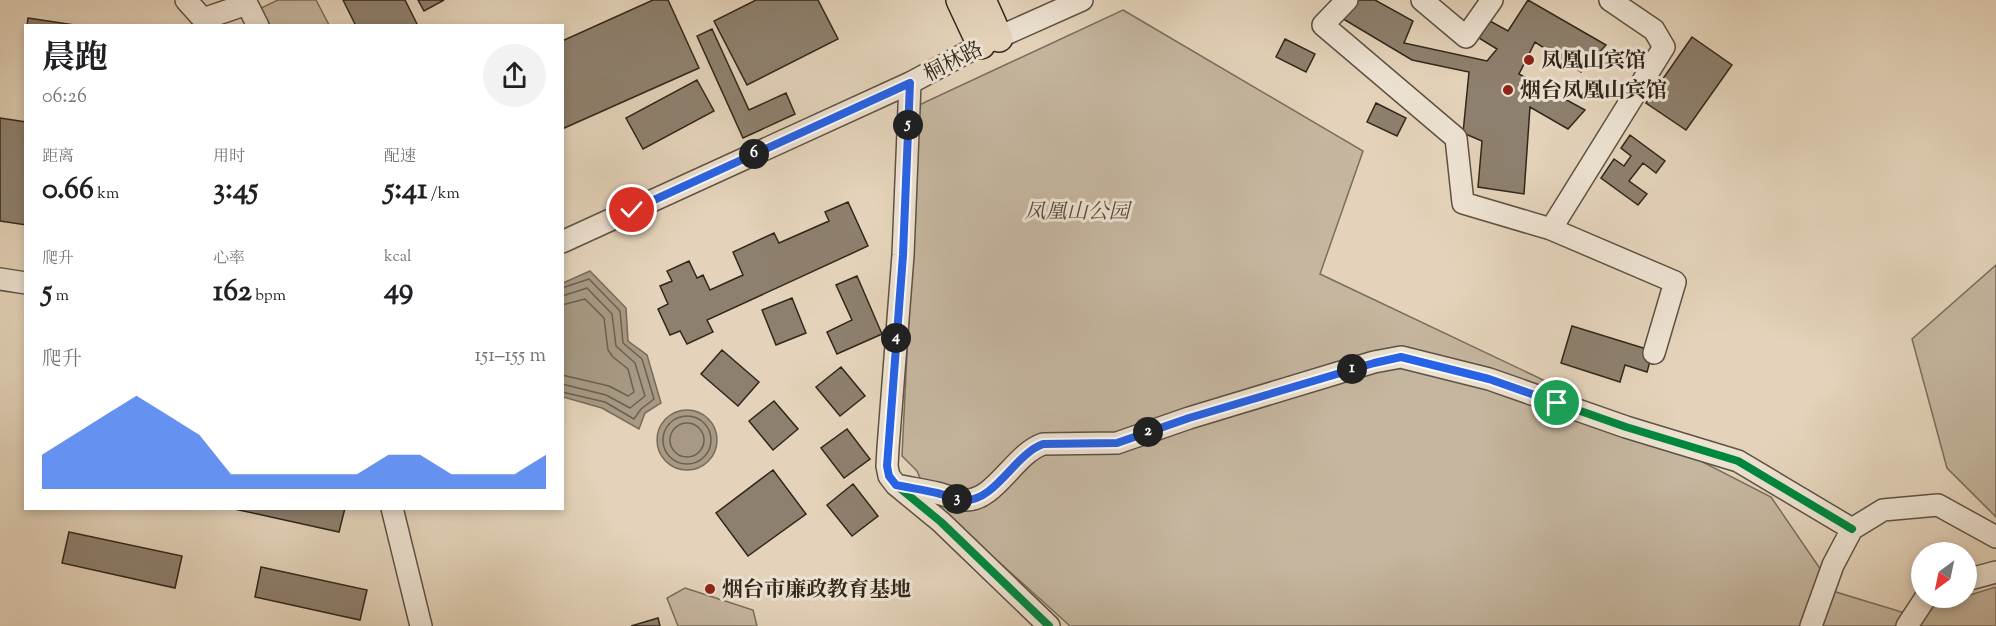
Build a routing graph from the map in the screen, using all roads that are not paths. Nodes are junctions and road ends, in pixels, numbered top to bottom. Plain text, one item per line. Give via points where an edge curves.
1 (186, 0) edge
2 (960, 0) edge
3 (982, 0) edge
4 (1082, 0) edge
5 (1347, 0) edge
6 (1422, 0) edge
7 (1492, 0) edge
8 (1610, 0) edge
9 (257, 24) edge
10 (990, 41) junction
11 (910, 83) junction
12 (1551, 229) junction
13 (564, 241) edge
14 (0, 279) edge
15 (24, 282) edge
16 (1654, 353) dead end
17 (896, 485) junction
18 (392, 510) edge
19 (1852, 529) junction
20 (1996, 537) edge
21 (1996, 572) edge
22 (1977, 577) edge
23 (1919, 608) edge
24 (421, 626) edge
25 (1049, 626) edge
26 (1810, 626) edge
27 (1907, 626) edge

1 - 9 street via 203,19 247,4
2 - 10 main road
3 - 10 main road
4 - 10 street, 桐林路
5 - 12 street via 1323,25 1456,138 1463,203
6 - 7 street via 1466,37
8 - 12 street via 1654,30 1664,47
10 - 11 street, 桐林路
11 - 13 street, 桐林路
11 - 17 street via 903,255 887,466
12 - 16 street via 1675,282
14 - 15 street
17 - 19 street via 963,500 975,499 1033,448 1043,444 1117,443 1211,411 1401,357 1489,379 1738,461
17 - 25 street via 941,522
18 - 24 street
19 - 20 street via 1883,510 1938,505
19 - 26 street via 1833,565
21 - 22 street
23 - 27 street

